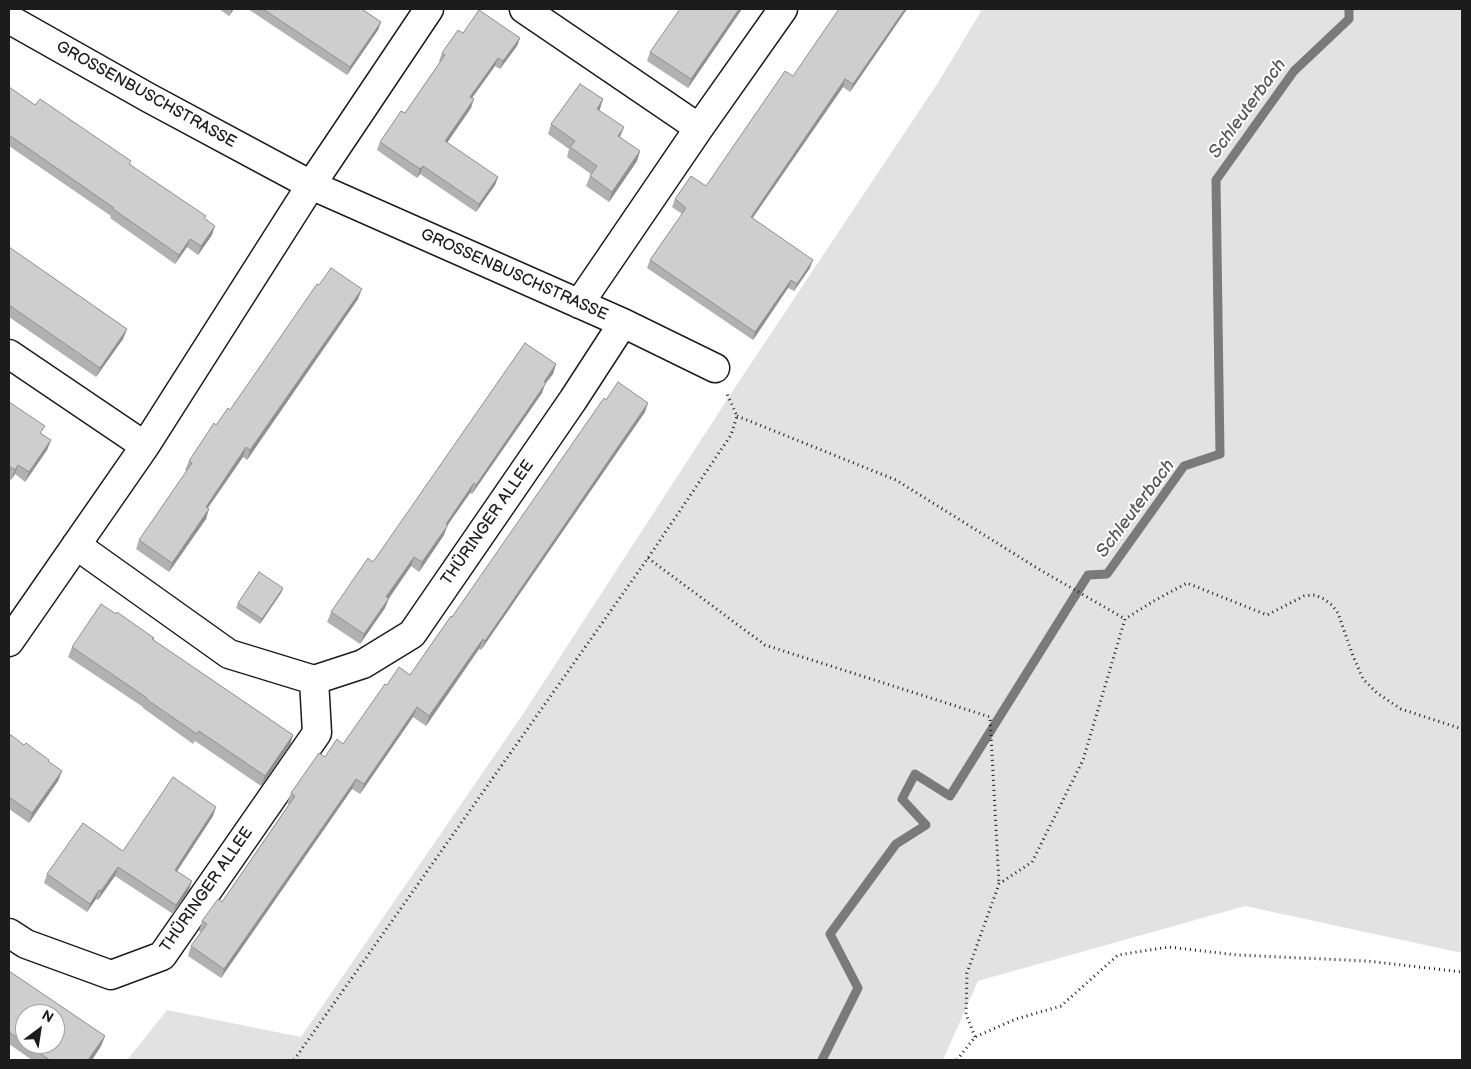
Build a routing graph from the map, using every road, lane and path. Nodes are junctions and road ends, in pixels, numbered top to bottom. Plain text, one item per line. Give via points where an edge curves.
1 (524, 9) edge
2 (783, 9) edge
3 (424, 10) edge
4 (9, 19) edge
5 (698, 128) junction
6 (311, 185) junction
7 (579, 304) junction
8 (623, 322) junction
9 (9, 354) edge
10 (715, 368) joint
11 (737, 416) junction
12 (145, 446) junction
13 (76, 545) junction
14 (648, 558) junction
15 (1125, 619) junction
16 (9, 642) edge
17 (314, 680) junction
18 (1462, 729) edge
19 (999, 884) junction
20 (9, 932) edge
21 (1462, 972) edge
22 (975, 1037) junction
23 (294, 1060) edge
24 (957, 1060) edge

1 - 5 street
2 - 5 street
3 - 6 street
4 - 6 street, GROSSENBUSCHSTRASSE
5 - 7 street
6 - 7 street, GROSSENBUSCHSTRASSE
6 - 12 street
7 - 8 street, GROSSENBUSCHSTRASSE
8 - 10 street, GROSSENBUSCHSTRASSE
8 - 17 street, THÜRINGER ALLEE via 412,634 363,664
9 - 12 street
10 - 11 path
11 - 14 path via 731,435
11 - 15 path via 896,480
12 - 13 street
13 - 16 street
13 - 17 street via 229,654
14 - 19 path via 766,645 990,717
14 - 23 path
15 - 18 path via 1187,582 1267,615 1304,596 1315,595 1332,604 1338,613 1363,678 1376,692 1401,710
15 - 19 path via 1083,760 1032,862
17 - 20 street, THÜRINGER ALLEE via 317,734 162,956 111,974 26,944
19 - 22 path via 967,974 966,1014
21 - 22 path via 1366,961 1237,955 1169,947 1118,955 1061,1006 1016,1019
22 - 24 path

